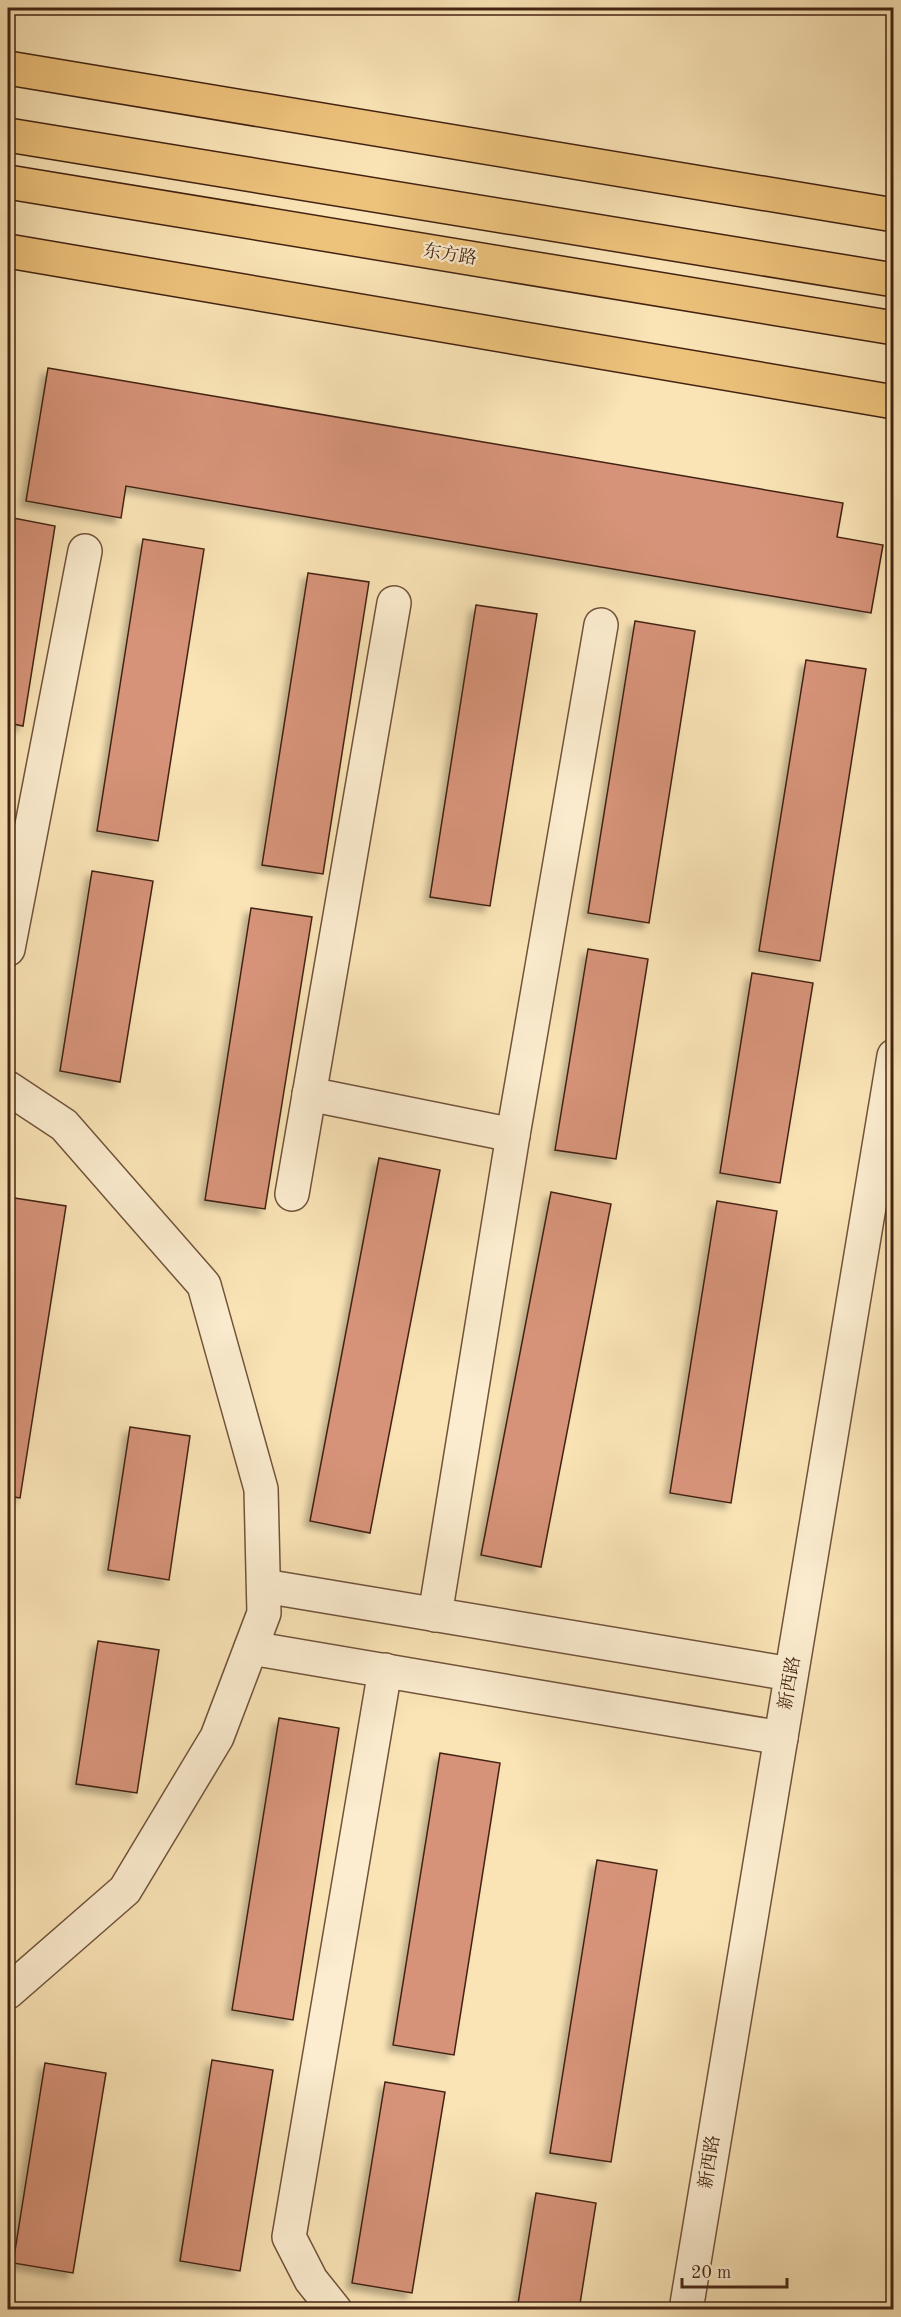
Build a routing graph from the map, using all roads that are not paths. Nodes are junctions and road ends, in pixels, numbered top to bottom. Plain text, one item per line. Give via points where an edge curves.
1 (8, 68) edge
2 (8, 135) edge
3 (8, 182) edge
4 (894, 215) edge
5 (8, 251) edge
6 (894, 280) edge
7 (894, 328) edge
8 (894, 402) edge
9 (85, 551) dead end
10 (394, 603) dead end
11 (601, 625) dead end
12 (8, 950) edge
13 (894, 1056) edge
14 (8, 1088) edge
15 (309, 1094) junction
16 (513, 1135) junction
17 (292, 1194) dead end
18 (264, 1586) junction
19 (435, 1615) junction
20 (251, 1648) junction
21 (385, 1670) junction
22 (791, 1674) junction
23 (781, 1738) junction
24 (8, 1992) edge
25 (335, 2310) edge
26 (686, 2310) edge

1 - 4 main road
2 - 6 main road
3 - 7 main road, 东方路
5 - 8 main road
9 - 12 street
10 - 15 street
11 - 16 street
13 - 22 street, 新西路
14 - 18 street via 64,1125 204,1285 261,1489
15 - 16 street
15 - 17 street
16 - 19 street
18 - 19 street
18 - 20 street via 264,1612
19 - 22 street
20 - 21 street
20 - 24 street via 217,1737 125,1890
21 - 23 street
21 - 25 street via 289,2237 311,2280
22 - 23 street, 新西路
23 - 26 street, 新西路

